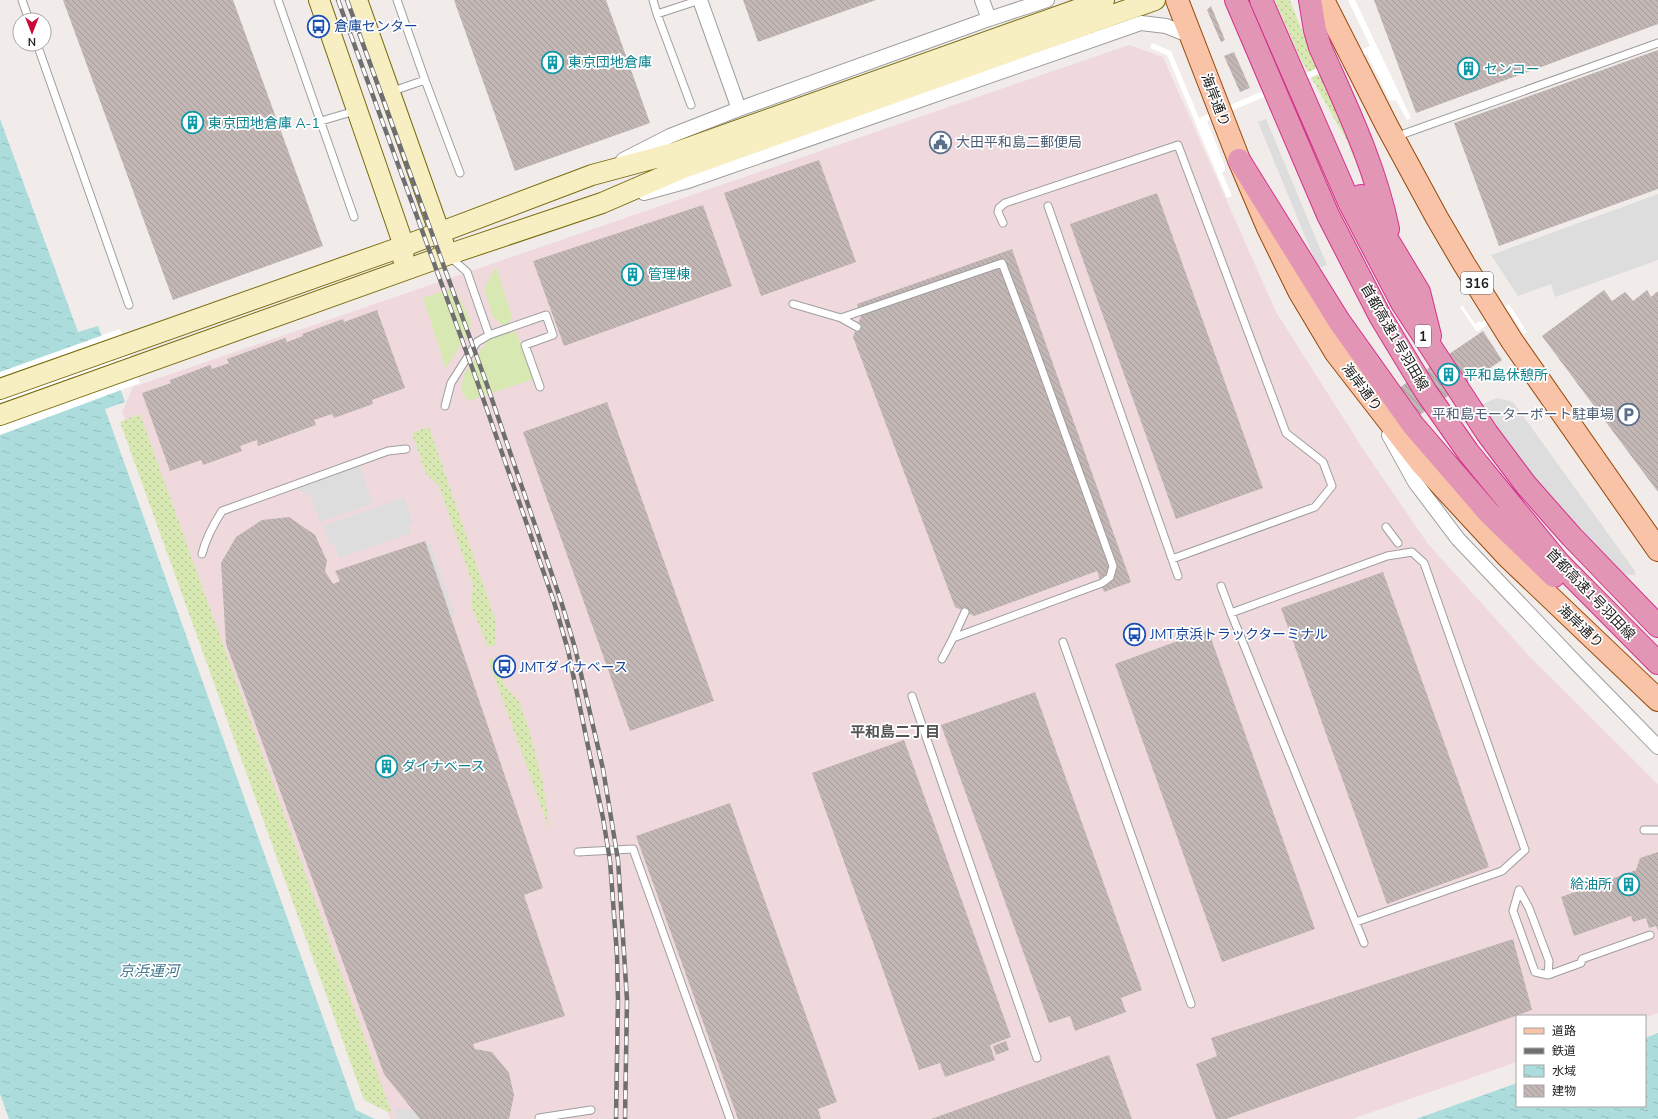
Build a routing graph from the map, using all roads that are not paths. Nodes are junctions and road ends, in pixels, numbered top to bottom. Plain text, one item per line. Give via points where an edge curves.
1 (22, 0) edge
2 (278, 0) edge
3 (319, 0) edge
4 (357, 0) edge
5 (397, 0) edge
6 (653, 0) edge
7 (700, 0) edge
8 (982, 0) edge
9 (1047, 0) edge
10 (1104, 0) edge
11 (1155, 0) edge
12 (1177, 0) edge
13 (1236, 0) edge
14 (1261, 0) edge
15 (1310, 0) edge
16 (1323, 0) edge
17 (26, 12) edge
18 (657, 14) junction
19 (989, 19) junction
20 (1191, 36) junction
21 (1658, 43) edge
22 (40, 52) edge
23 (425, 80) junction
24 (1296, 84) junction
25 (884, 87) junction
26 (390, 92) junction
27 (691, 105) dead end
28 (739, 109) junction
29 (357, 111) junction
30 (321, 121) junction
31 (1393, 137) junction
32 (1239, 160) junction
33 (460, 173) dead end
34 (592, 175) junction
35 (602, 203) junction
36 (1048, 206) dead end
37 (354, 217) dead end
38 (1003, 223) dead end
39 (440, 233) junction
40 (1391, 243) junction
41 (404, 246) junction
42 (447, 254) junction
43 (401, 271) junction
44 (793, 304) dead end
45 (129, 305) dead end
46 (841, 318) junction
47 (857, 327) dead end
48 (489, 335) junction
49 (1435, 354) junction
50 (540, 388) dead end
51 (0, 389) edge
52 (1367, 395) junction
53 (445, 406) dead end
54 (0, 415) edge
55 (406, 449) dead end
56 (1386, 527) dead end
57 (1656, 542) edge
58 (1398, 543) dead end
59 (202, 554) dead end
60 (1172, 558) junction
61 (1178, 576) dead end
62 (1221, 586) dead end
63 (964, 612) dead end
64 (1231, 613) junction
65 (1621, 626) junction
66 (1658, 626) edge
67 (953, 638) junction
68 (1063, 642) dead end
69 (942, 659) dead end
70 (1658, 663) edge
71 (912, 696) dead end
72 (1658, 700) edge
73 (1658, 747) edge
74 (1644, 830) dead end
75 (1658, 830) edge
76 (578, 852) dead end
77 (1356, 922) junction
78 (1650, 935) dead end
79 (1364, 943) dead end
80 (1548, 975) junction
81 (1191, 1004) dead end
82 (1037, 1058) dead end
83 (591, 1110) dead end
84 (540, 1118) edge
85 (730, 1119) edge

1 - 17 lane
2 - 30 lane
3 - 29 street
4 - 26 street
5 - 23 lane
6 - 18 lane
7 - 18 lane
7 - 28 street
8 - 19 street
9 - 19 street
10 - 25 street
11 - 25 street
12 - 20 main road, 海岸通り
13 - 65 highway, 首都高速1号羽田線 / 1 via 1328,215 1380,316 1426,392 1468,452 1559,563
14 - 24 highway, 首都高速1号羽田線 / 1
15 - 40 highway via 1320,47 1370,163
16 - 31 main road, 316
18 - 27 lane
19 - 28 street
20 - 32 main road, 海岸通り
20 - 35 street via 1166,26 1141,22 688,181
21 - 31 lane
22 - 45 lane
23 - 26 lane
23 - 33 lane
24 - 40 highway
24 - 49 highway, 首都高速1号羽田線 / 1 via 1353,210 1402,304
25 - 34 street via 674,153
25 - 35 street
26 - 39 street
28 - 34 street via 670,136
29 - 30 lane
29 - 41 street
30 - 37 lane
31 - 57 main road, 316 via 1437,218 1512,341
32 - 52 main road, 海岸通り via 1299,291 1336,353
32 - 65 highway, 1 via 1339,321 1414,425 1489,513 1592,613
34 - 39 street
35 - 42 street
36 - 60 lane
38 - 60 lane via 998,212 1005,203 1178,145 1286,433 1323,462 1332,486 1315,507
39 - 41 street
39 - 42 street
40 - 49 highway via 1419,292
41 - 43 street
41 - 51 street
42 - 43 street
42 - 48 lane via 467,272
43 - 54 street
44 - 46 lane
46 - 47 lane
46 - 67 lane via 1002,263 1113,566 1110,577 1102,583
48 - 50 lane via 546,315 553,335 525,345
48 - 53 lane via 477,342 451,383
49 - 66 highway, 首都高速1号羽田線 / 1 via 1487,433 1526,484 1572,537
52 - 72 main road, 海岸通り via 1422,464 1508,557
52 - 73 street via 1415,482 1458,539
55 - 59 lane via 388,451 222,511 206,540
56 - 58 lane
60 - 61 lane
62 - 64 lane
63 - 67 lane
64 - 77 lane
64 - 77 lane via 1387,556 1412,552 1424,563 1525,850 1502,871
65 - 70 highway, 首都高速1号羽田線 / 1
67 - 69 lane
68 - 81 lane
71 - 82 lane
74 - 75 lane
76 - 85 lane via 633,849
77 - 79 lane
78 - 80 lane via 1582,959 1581,963
80 - 80 lane via 1535,972 1513,911 1519,890 1529,908 1549,961
83 - 84 lane

